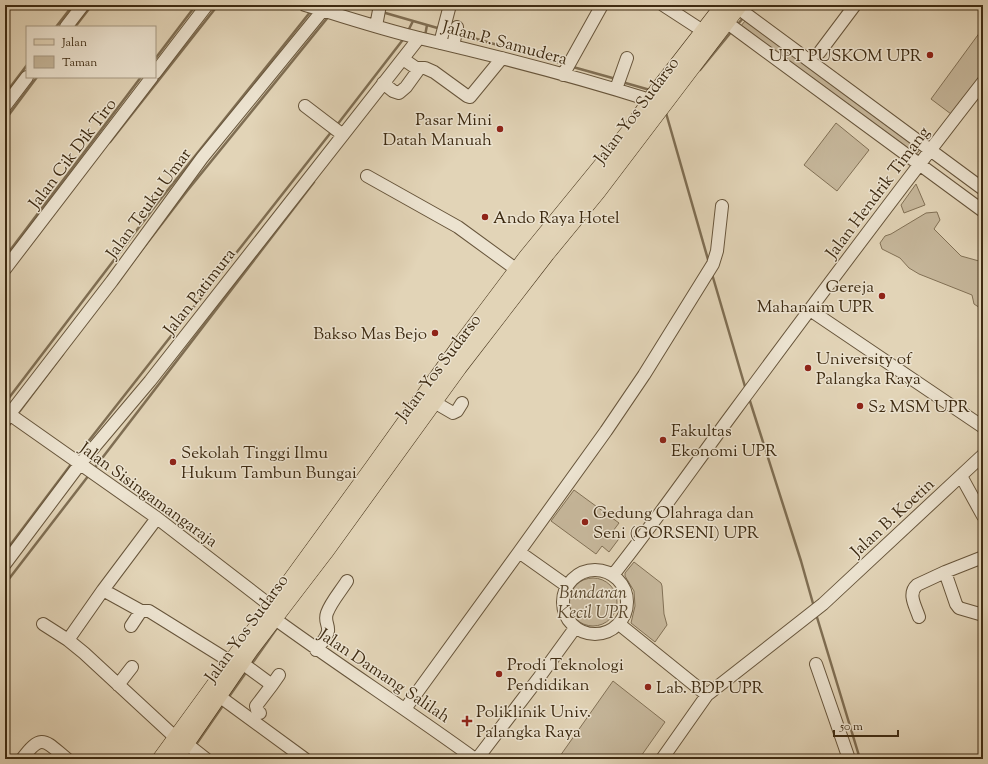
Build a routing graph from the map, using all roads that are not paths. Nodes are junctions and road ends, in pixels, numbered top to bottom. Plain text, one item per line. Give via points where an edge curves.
1 (83, 5) edge
2 (207, 5) edge
3 (306, 5) edge
4 (450, 5) edge
5 (602, 5) edge
6 (663, 5) edge
7 (855, 5) edge
8 (734, 6) edge
9 (379, 9) edge
10 (323, 10) junction
11 (726, 22) junction
12 (67, 26) edge
13 (376, 26) junction
14 (703, 31) junction
15 (449, 34) junction
16 (419, 38) junction
17 (819, 53) dead end
18 (403, 58) junction
19 (502, 58) junction
20 (627, 58) dead end
21 (568, 66) junction
22 (419, 69) junction
23 (156, 72) edge
24 (27, 78) edge
25 (151, 78) edge
26 (619, 80) junction
27 (983, 82) edge
28 (383, 83) junction
29 (661, 94) junction
30 (5, 106) edge
31 (305, 106) dead end
32 (343, 135) junction
33 (930, 150) junction
34 (920, 164) junction
35 (367, 176) dead end
36 (983, 189) edge
37 (973, 203) junction
38 (722, 206) dead end
39 (983, 211) edge
40 (535, 257) junction
41 (5, 269) edge
42 (517, 270) junction
43 (810, 310) junction
44 (453, 365) junction
45 (434, 402) junction
46 (462, 403) dead end
47 (6, 415) edge
48 (983, 427) edge
49 (983, 455) edge
50 (80, 464) junction
51 (961, 476) junction
52 (983, 516) edge
53 (157, 518) junction
54 (519, 552) junction
55 (983, 557) edge
56 (5, 564) edge
57 (945, 572) junction
58 (613, 575) junction
59 (346, 582) dead end
60 (567, 586) junction
61 (103, 590) junction
62 (141, 611) junction
63 (983, 615) edge
64 (919, 617) dead end
65 (277, 618) junction
66 (43, 624) dead end
67 (620, 624) junction
68 (132, 626) dead end
69 (575, 628) junction
70 (68, 640) junction
71 (316, 650) junction
72 (236, 662) junction
73 (816, 664) dead end
74 (132, 667) dead end
75 (279, 675) dead end
76 (118, 685) junction
77 (272, 685) junction
78 (707, 695) junction
79 (219, 696) junction
80 (405, 709) junction
81 (260, 713) dead end
82 (181, 741) junction
83 (22, 759) edge
84 (67, 759) edge
85 (160, 759) edge
86 (176, 759) edge
87 (206, 759) edge
88 (305, 759) edge
89 (476, 759) edge
90 (662, 759) edge
91 (849, 759) edge

1 - 12 street
2 - 23 street
3 - 10 street, Jalan P. Samudera
4 - 15 street
5 - 21 street
6 - 14 street
7 - 17 street
8 - 11 main road, Jalan Yos Sudarso
8 - 14 main road, Jalan Yos Sudarso
8 - 33 street
9 - 13 street
10 - 13 street, Jalan P. Samudera
10 - 47 street, Jalan Teuku Umar via 202,158 112,282
11 - 29 main road, Jalan Yos Sudarso
11 - 34 street
13 - 16 street, Jalan P. Samudera
14 - 29 main road, Jalan Yos Sudarso
15 - 16 street, Jalan P. Samudera
15 - 19 street, Jalan P. Samudera
16 - 18 street, Jalan Patimura
18 - 22 street
18 - 28 street, Jalan Patimura
19 - 21 street, Jalan P. Samudera
19 - 22 street via 470,97 429,69
20 - 26 street
21 - 26 street, Jalan P. Samudera
22 - 28 street via 406,87 399,92
24 - 30 street
25 - 41 street, Jalan Cik Dik Tiro
26 - 29 street, Jalan P. Samudera
27 - 33 street, Jalan Hendrik Timang
28 - 32 street, Jalan Patimura
29 - 40 main road, Jalan Yos Sudarso via 633,126
31 - 32 street
32 - 50 street, Jalan Patimura via 150,381
33 - 34 street, Jalan Hendrik Timang
33 - 36 street
34 - 37 street
34 - 43 street, Jalan Hendrik Timang
35 - 42 street via 458,227
36 - 37 street
37 - 39 street
38 - 54 street via 718,251 713,264 631,394
40 - 42 main road, Jalan Yos Sudarso
40 - 44 main road, Jalan Yos Sudarso
42 - 44 main road, Jalan Yos Sudarso
43 - 48 street
43 - 58 street, Jalan Hendrik Timang
44 - 45 main road, Jalan Yos Sudarso
44 - 65 main road, Jalan Yos Sudarso
45 - 46 street via 453,413
45 - 65 main road, Jalan Yos Sudarso
47 - 50 street, Jalan Sisingamangaraja
49 - 51 street, Jalan B. Koetin
50 - 53 street, Jalan Sisingamangaraja
50 - 56 street, Jalan Patimura
51 - 52 street
51 - 78 street, Jalan B. Koetin via 823,604
53 - 61 street
53 - 65 street, Jalan Sisingamangaraja
54 - 60 street
54 - 80 street
55 - 57 street
57 - 63 street via 959,608
57 - 64 street via 913,588 911,594
58 - 60 street via 603,571 586,571 575,577
58 - 67 street via 622,584 627,595 627,607
59 - 71 street via 326,615 328,633
60 - 69 street via 563,596 563,608 567,619
61 - 62 street
61 - 70 street
62 - 68 street
62 - 72 street via 149,611
65 - 71 street, Jalan Damang Salilah
65 - 72 main road, Jalan Yos Sudarso
66 - 70 street
67 - 69 street via 610,631 598,634 586,633
67 - 78 street
69 - 89 street
70 - 76 street
71 - 80 street, Jalan Damang Salilah
72 - 77 street
72 - 79 main road, Jalan Yos Sudarso
72 - 82 main road, Jalan Yos Sudarso
73 - 91 street
74 - 76 street
75 - 77 street
76 - 82 street
77 - 81 street via 256,706
78 - 90 street
79 - 82 main road, Jalan Yos Sudarso
79 - 88 street
80 - 89 street, Jalan Damang Salilah
82 - 85 main road, Jalan Yos Sudarso
82 - 86 main road, Jalan Yos Sudarso
82 - 87 street
83 - 84 street via 30,747 42,741

